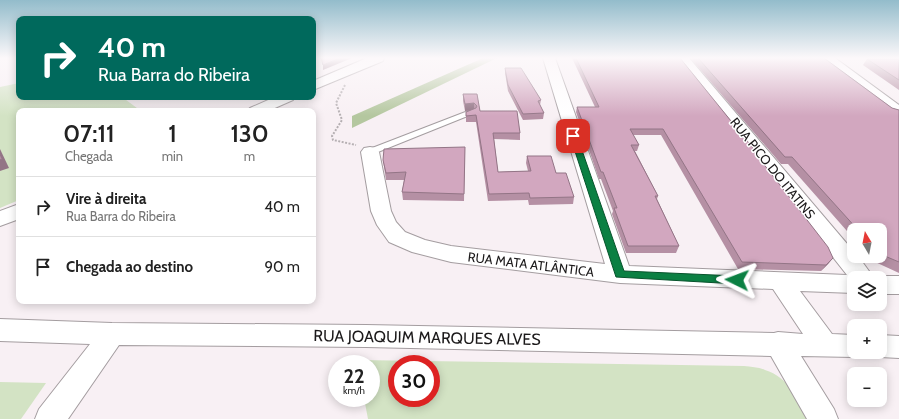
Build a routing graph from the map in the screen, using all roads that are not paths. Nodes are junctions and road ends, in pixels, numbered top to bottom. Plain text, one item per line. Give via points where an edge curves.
1 (333, 78) edge
2 (555, 78) edge
3 (698, 78) edge
4 (853, 78) edge
5 (316, 84) edge
6 (281, 100) edge
7 (262, 108) edge
8 (899, 112) edge
9 (471, 113) edge
10 (370, 152) joint
11 (16, 212) edge
12 (0, 219) edge
13 (857, 271) edge
14 (620, 274) junction
15 (781, 282) junction
16 (847, 284) edge
17 (887, 285) edge
18 (899, 285) edge
19 (0, 330) edge
20 (112, 334) junction
21 (778, 344) junction
22 (824, 345) junction
23 (847, 346) edge
24 (887, 346) edge
25 (899, 347) edge
26 (50, 419) edge
27 (823, 419) edge

1 - 5 street
2 - 14 street
3 - 13 street, RUA PICO DO ITATINS
4 - 8 street
6 - 7 street
9 - 10 lane
10 - 14 street, RUA MATA ATLÂNTICA via 381,211 386,225 397,237 420,247 451,254
11 - 12 street
14 - 15 street, RUA MATA ATLÂNTICA
15 - 16 street, RUA MATA ATLÂNTICA
15 - 22 street
17 - 18 street
19 - 20 street, RUA JOAQUIM MARQUES ALVES
20 - 21 street, RUA JOAQUIM MARQUES ALVES via 382,336
20 - 26 street
21 - 22 street, RUA JOAQUIM MARQUES ALVES
21 - 27 street
22 - 23 street, RUA JOAQUIM MARQUES ALVES
24 - 25 street

